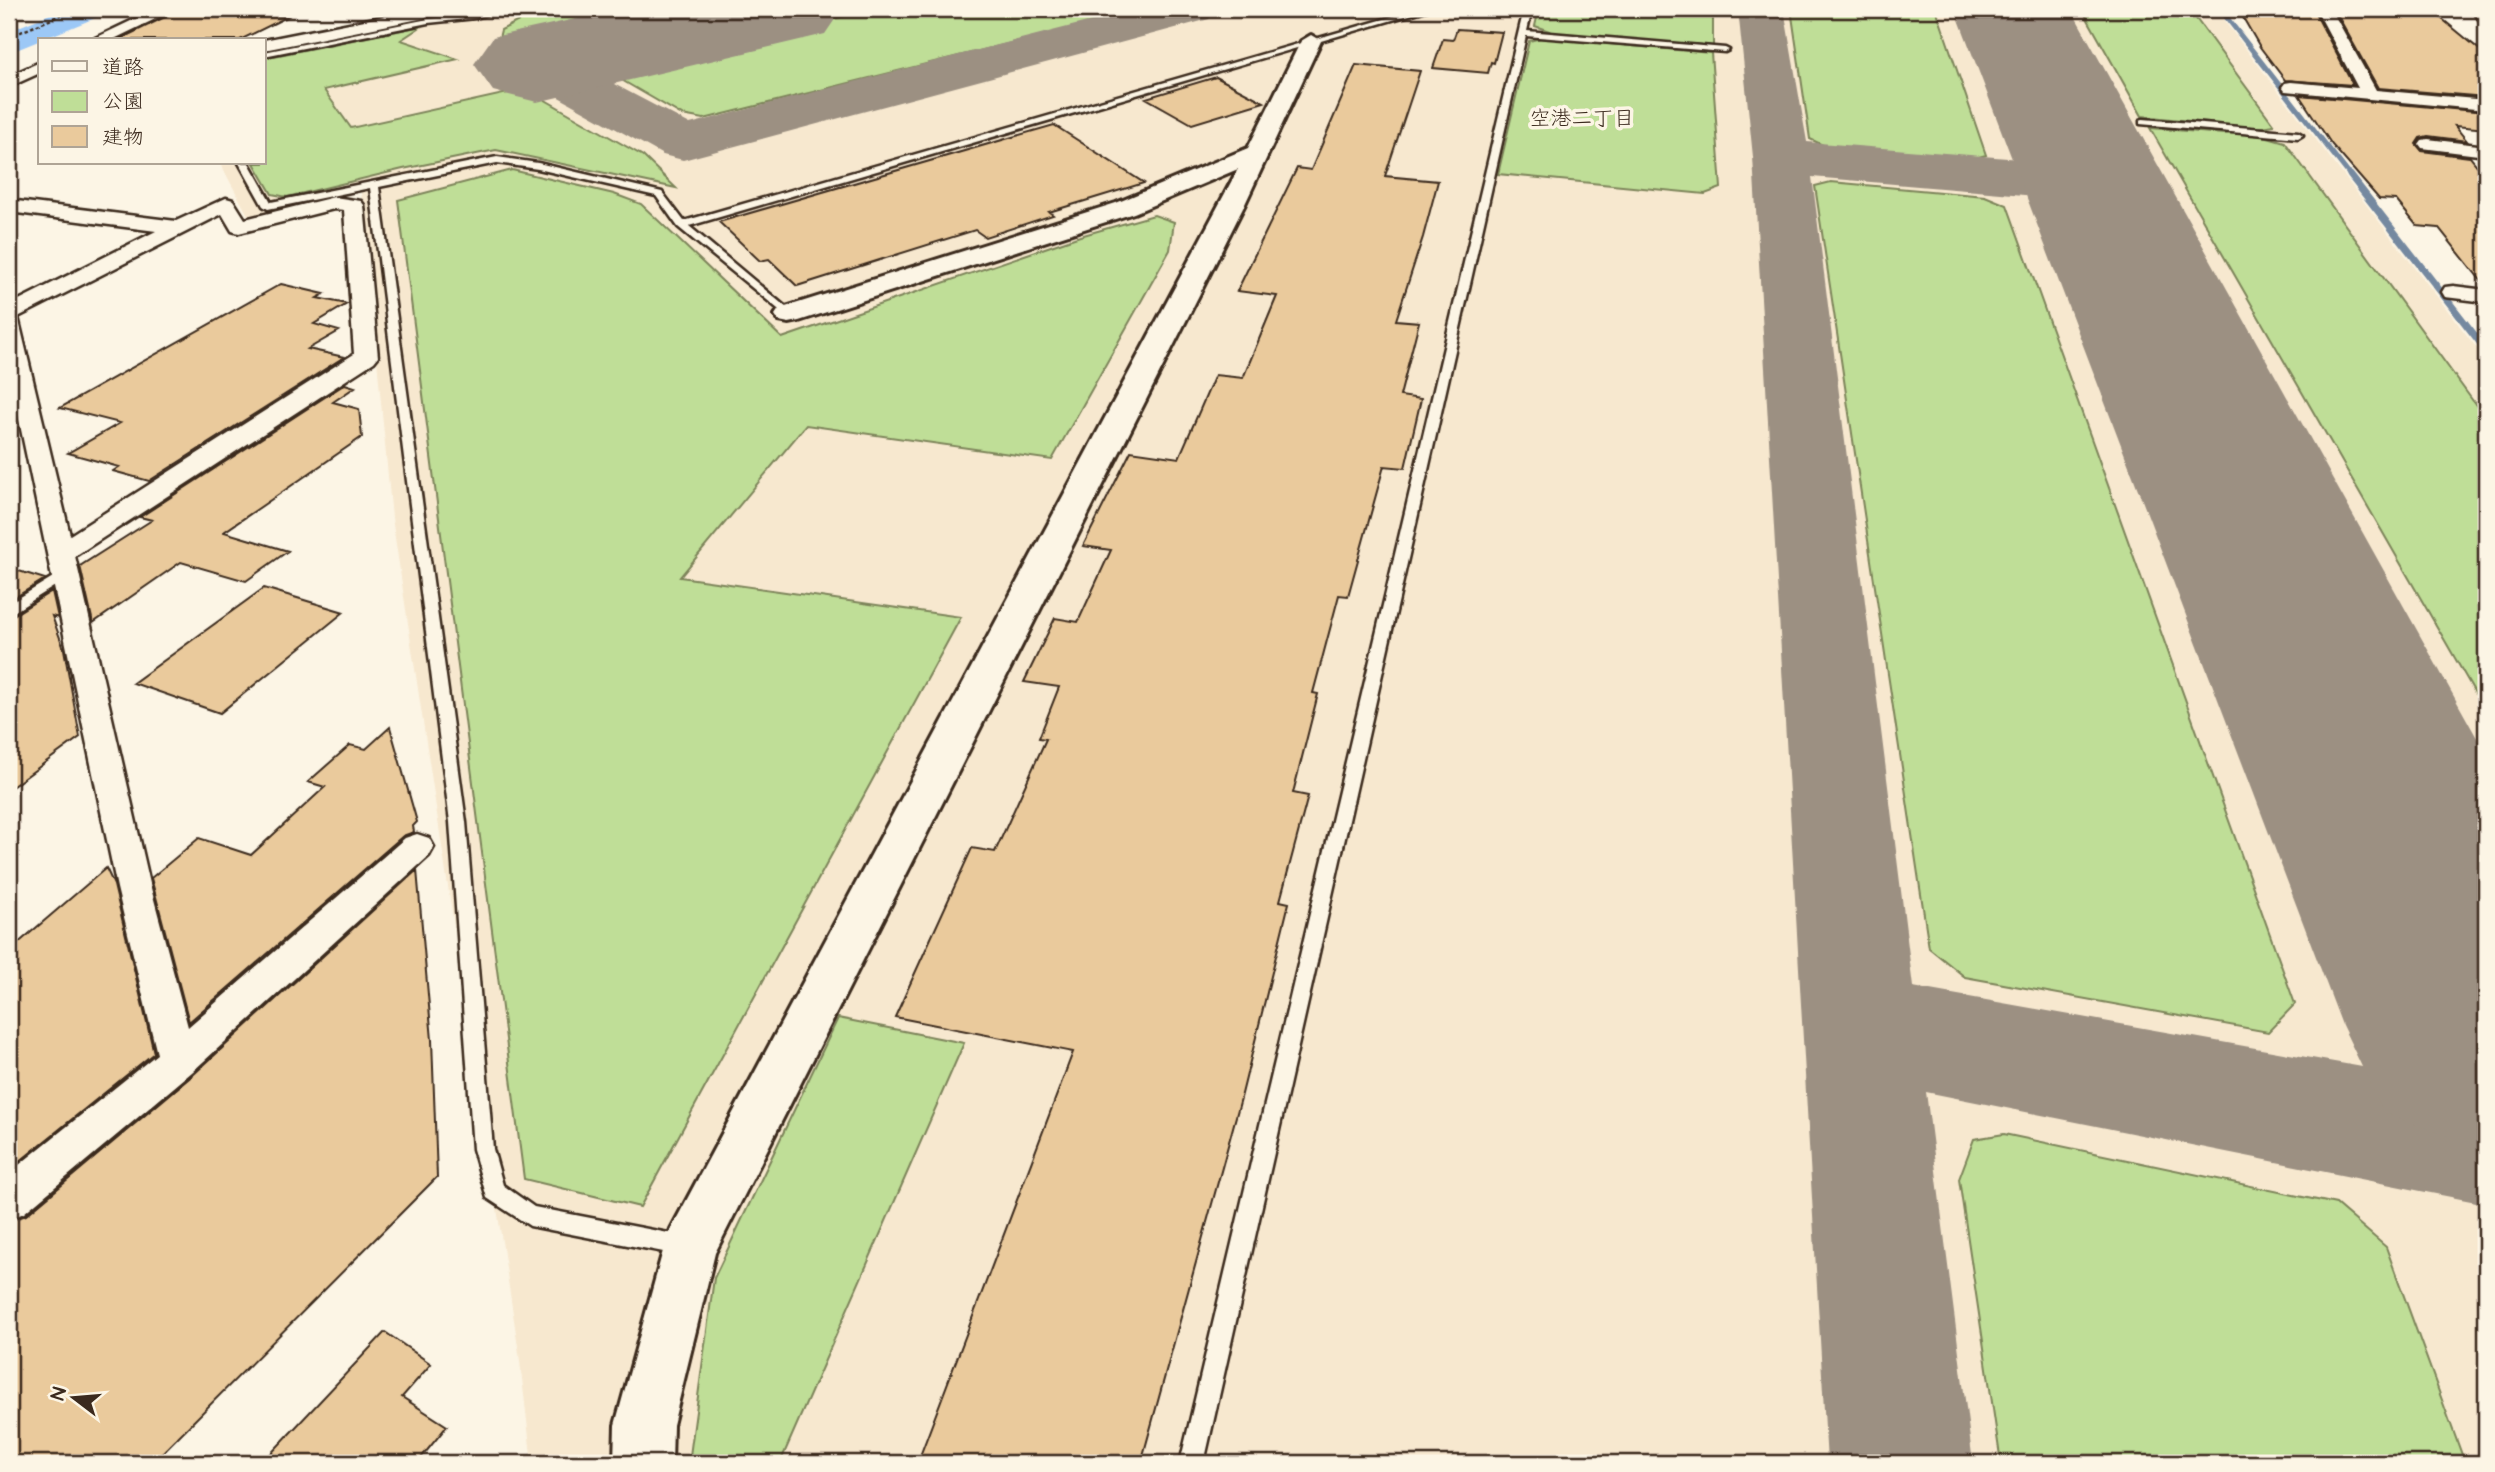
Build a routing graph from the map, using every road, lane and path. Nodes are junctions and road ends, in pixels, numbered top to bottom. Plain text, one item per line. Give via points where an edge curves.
1 (75, 9) edge
2 (168, 9) edge
3 (431, 9) edge
4 (489, 9) edge
5 (499, 9) edge
6 (1426, 9) edge
7 (1528, 9) edge
8 (2324, 9) edge
9 (2479, 9) edge
10 (476, 16) junction
11 (2486, 19) edge
12 (1521, 33) junction
13 (9, 37) edge
14 (103, 38) edge
15 (1311, 41) junction
16 (266, 45) edge
17 (1725, 50) dead end
18 (266, 54) edge
19 (38, 68) edge
20 (9, 82) edge
21 (2291, 87) dead end
22 (2370, 94) junction
23 (2486, 105) edge
24 (2143, 122) dead end
25 (2298, 135) dead end
26 (2428, 144) dead end
27 (2486, 151) edge
28 (1259, 152) junction
29 (245, 164) edge
30 (374, 184) junction
31 (1155, 197) junction
32 (1233, 204) junction
33 (9, 206) edge
34 (682, 225) junction
35 (179, 228) junction
36 (2453, 292) dead end
37 (2486, 296) edge
38 (9, 313) edge
39 (789, 315) joint
40 (9, 320) edge
41 (64, 562) junction
42 (9, 610) edge
43 (418, 847) dead end
44 (178, 1060) junction
45 (9, 1199) edge
46 (690, 1247) junction
47 (643, 1463) edge
48 (1192, 1463) edge

1 - 13 path
2 - 14 street
3 - 16 street
4 - 10 lane
5 - 10 lane
6 - 15 lane
7 - 12 lane
8 - 22 street
9 - 11 street
10 - 18 lane via 428,21
12 - 17 lane
12 - 48 lane
15 - 28 street
15 - 34 lane
19 - 20 street
21 - 22 street
22 - 23 street
24 - 25 lane
26 - 27 street
28 - 31 street
28 - 32 street
29 - 30 lane via 268,206
30 - 34 lane via 497,160 659,194
30 - 46 lane via 458,822 483,1149 494,1191 530,1216
31 - 32 street
31 - 39 street
32 - 46 street
33 - 35 street
34 - 39 lane
35 - 38 street
35 - 41 street via 226,204 239,227 334,203 354,205 366,358
36 - 37 street
40 - 41 street
41 - 42 lane
41 - 44 street via 134,888
43 - 44 street
44 - 45 street
46 - 47 street via 644,1425

